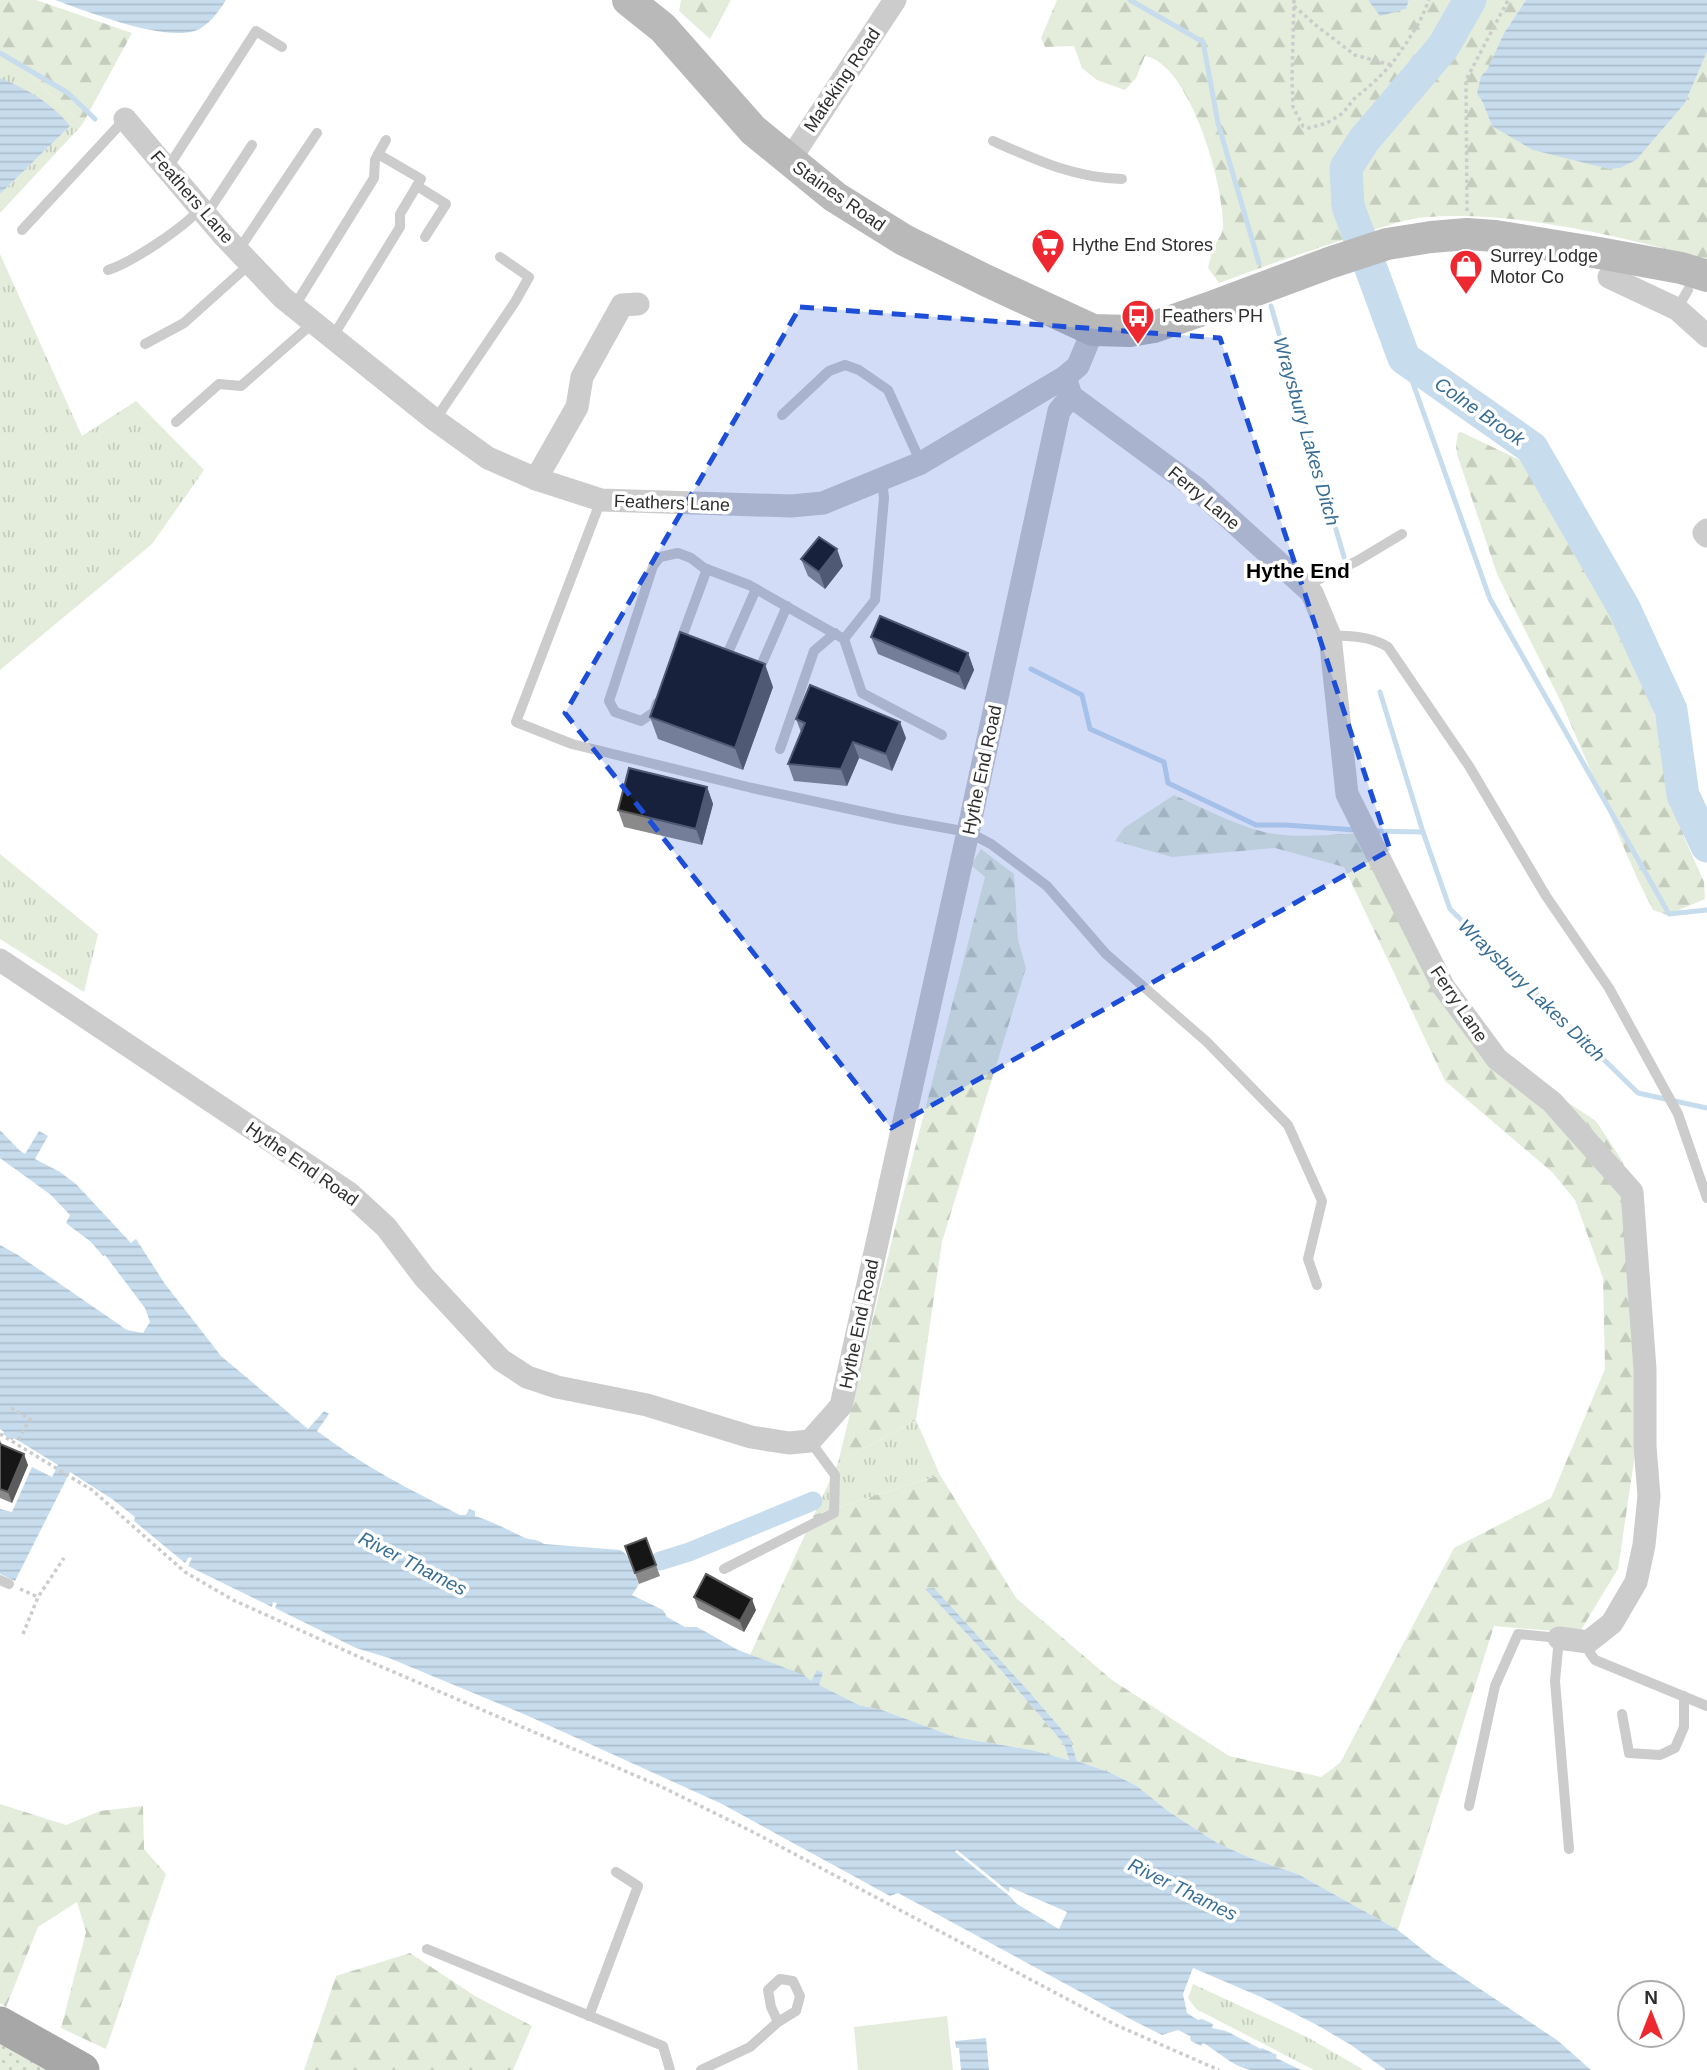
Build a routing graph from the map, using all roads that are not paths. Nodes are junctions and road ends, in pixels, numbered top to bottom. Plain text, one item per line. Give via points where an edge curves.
1 (628, 0) edge
2 (895, 0) edge
3 (282, 47) dead end
4 (125, 119) joint
5 (317, 133) dead end
6 (386, 139) dead end
7 (993, 141) dead end
8 (252, 145) dead end
9 (378, 154) junction
10 (789, 161) junction
11 (167, 169) junction
12 (1122, 179) dead end
13 (417, 186) junction
14 (204, 212) junction
15 (22, 230) dead end
16 (425, 237) dead end
17 (245, 257) junction
18 (500, 257) dead end
19 (108, 270) dead end
20 (1609, 277) dead end
21 (1691, 292) edge
22 (638, 304) dead end
23 (294, 307) junction
24 (313, 323) junction
25 (1093, 330) junction
26 (1707, 336) edge
27 (332, 338) junction
28 (145, 344) dead end
29 (1068, 386) junction
30 (782, 415) dead end
31 (435, 420) junction
32 (176, 422) dead end
33 (921, 463) junction
34 (882, 479) junction
35 (536, 480) junction
36 (601, 500) junction
37 (1707, 530) edge
38 (1402, 534) dead end
39 (1707, 536) edge
40 (707, 569) junction
41 (1305, 586) junction
42 (757, 589) junction
43 (787, 606) junction
44 (839, 636) junction
45 (1330, 636) junction
46 (726, 657) edge
47 (673, 660) edge
48 (760, 668) edge
49 (663, 686) edge
50 (942, 735) dead end
51 (780, 749) dead end
52 (968, 832) junction
53 (0, 960) edge
54 (1707, 1198) edge
55 (1317, 1284) dead end
56 (810, 1441) junction
57 (724, 1569) dead end
58 (1559, 1638) junction
59 (1588, 1642) junction
60 (1684, 1696) junction
61 (1707, 1706) edge
62 (1622, 1714) dead end
63 (1469, 1806) dead end
64 (1569, 1849) dead end
65 (616, 1872) dead end
66 (428, 1949) dead end
67 (589, 2016) junction
68 (778, 2022) dead end
69 (0, 2024) edge
70 (82, 2070) edge
71 (670, 2070) edge
72 (701, 2070) edge

1 - 10 main road, Staines Road via 663,28 753,130
2 - 10 street, Mafeking Road
3 - 11 lane via 256,31
4 - 11 street, Feathers Lane
4 - 15 lane
5 - 17 lane
6 - 9 lane
7 - 12 lane via 1079,175
8 - 14 lane
9 - 13 lane via 421,179
9 - 23 lane via 374,178
10 - 25 main road, Staines Road via 835,197 904,240
11 - 14 street, Feathers Lane
13 - 16 lane via 446,204
13 - 27 lane via 400,214 400,227
14 - 17 street, Feathers Lane
14 - 19 lane via 124,265
17 - 23 street, Feathers Lane
17 - 28 lane via 184,323
18 - 31 lane via 529,277
20 - 21 street
21 - 25 main road via 1681,268 1466,234 1387,244 1154,327
21 - 26 street
22 - 35 street via 622,305 582,377 578,407
23 - 24 street, Feathers Lane
24 - 27 street, Feathers Lane
24 - 32 lane via 242,386 219,384
25 - 29 street, Feathers Lane
27 - 31 street, Feathers Lane
29 - 33 street, Feathers Lane
29 - 41 street, Ferry Lane via 1196,488
29 - 52 street, Hythe End Road
30 - 33 lane via 829,372 845,365 888,390
31 - 35 street, Feathers Lane via 488,458
33 - 34 street, Feathers Lane
34 - 36 street, Feathers Lane via 823,503 791,506
34 - 44 lane via 875,600
35 - 36 street, Feathers Lane
36 - 52 lane via 516,722 572,744 752,788
37 - 39 street
38 - 41 lane
40 - 42 lane
40 - 47 lane
40 - 49 lane via 678,553 660,557 653,566 609,701 615,712 641,721 654,712
41 - 45 street, Ferry Lane
42 - 43 lane
42 - 46 lane
43 - 44 lane
43 - 48 lane
44 - 50 lane via 862,693
44 - 51 lane via 814,651
45 - 54 lane via 1372,640 1388,647 1469,766 1546,896 1609,988 1666,1091
45 - 59 street, Ferry Lane via 1347,794 1443,986 1497,1059 1552,1102 1632,1192 1649,1496 1636,1582 1612,1623
52 - 55 lane via 1046,886 1107,954 1207,1042 1288,1125 1322,1201 1308,1259
52 - 56 street, Hythe End Road via 841,1406
53 - 56 street, Hythe End Road via 349,1193 386,1227 424,1277 501,1360 527,1377 647,1405 751,1437
56 - 57 lane via 835,1475 834,1513
58 - 59 street
58 - 63 lane via 1518,1634 1495,1686
58 - 64 lane via 1555,1681
59 - 60 lane via 1595,1660
60 - 61 lane
60 - 62 lane via 1684,1727 1675,1748 1660,1755 1629,1753
65 - 67 lane via 638,1886
66 - 67 lane
67 - 71 lane via 663,2046
68 - 72 lane via 750,2047
69 - 70 main road

